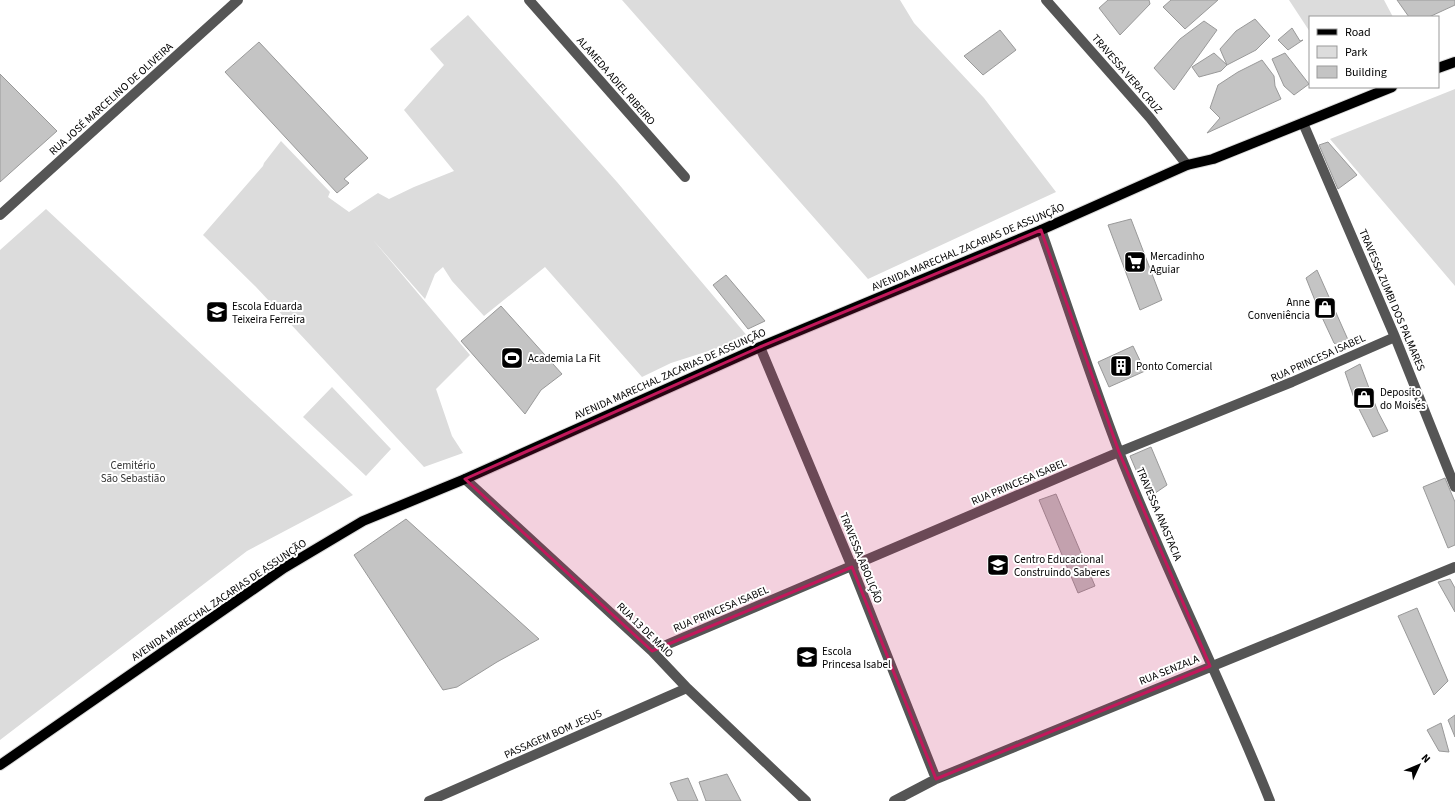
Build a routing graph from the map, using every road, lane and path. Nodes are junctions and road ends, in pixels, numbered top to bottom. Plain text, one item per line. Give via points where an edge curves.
1 (238, 0) edge
2 (529, 0) edge
3 (1046, 0) edge
4 (1455, 62) edge
5 (1439, 68) edge
6 (1390, 88) edge
7 (1303, 123) junction
8 (1187, 165) junction
9 (685, 177) dead end
10 (0, 215) edge
11 (1041, 230) junction
12 (1395, 336) junction
13 (760, 347) junction
14 (1119, 452) junction
15 (465, 479) junction
16 (1455, 487) edge
17 (852, 567) junction
18 (1455, 567) edge
19 (652, 651) junction
20 (1210, 666) junction
21 (687, 688) junction
22 (0, 766) edge
23 (936, 779) junction
24 (429, 801) edge
25 (806, 801) edge
26 (894, 801) edge
27 (1270, 801) edge

1 - 10 street, RUA JOSÉ MARCELINO DE OLIVEIRA
2 - 9 street, ALAMEDA ADIEL RIBEIRO
3 - 8 street, TRAVESSA VERA CRUZ via 1150,118
4 - 5 main road
6 - 7 main road, AVENIDA MARECHAL ZACARIAS DE ASSUNÇÃO
7 - 8 main road, AVENIDA MARECHAL ZACARIAS DE ASSUNÇÃO via 1213,159
7 - 12 street, TRAVESSA ZUMBI DOS PALMARES
8 - 11 main road, AVENIDA MARECHAL ZACARIAS DE ASSUNÇÃO
11 - 13 main road, AVENIDA MARECHAL ZACARIAS DE ASSUNÇÃO
11 - 14 street, TRAVESSA ANASTACIA
12 - 14 street, RUA PRINCESA ISABEL via 1292,382
12 - 16 street, TRAVESSA ZUMBI DOS PALMARES
13 - 15 main road, AVENIDA MARECHAL ZACARIAS DE ASSUNÇÃO
13 - 17 street, TRAVESSA ABOLIÇÃO
14 - 17 street, RUA PRINCESA ISABEL
14 - 20 street, TRAVESSA ANASTACIA
15 - 19 street, RUA 13 DE MAIO
15 - 22 main road, AVENIDA MARECHAL ZACARIAS DE ASSUNÇÃO via 364,521 284,568
17 - 19 street, RUA PRINCESA ISABEL
17 - 23 street, TRAVESSA ABOLIÇÃO
18 - 20 street, RUA SENZALA
19 - 21 street, RUA 13 DE MAIO
20 - 23 street, RUA SENZALA
20 - 27 street, TRAVESSA ANASTACIA via 1252,755
21 - 24 street, PASSAGEM BOM JESUS
21 - 25 street, RUA 13 DE MAIO
23 - 26 street, RUA SENZALA

